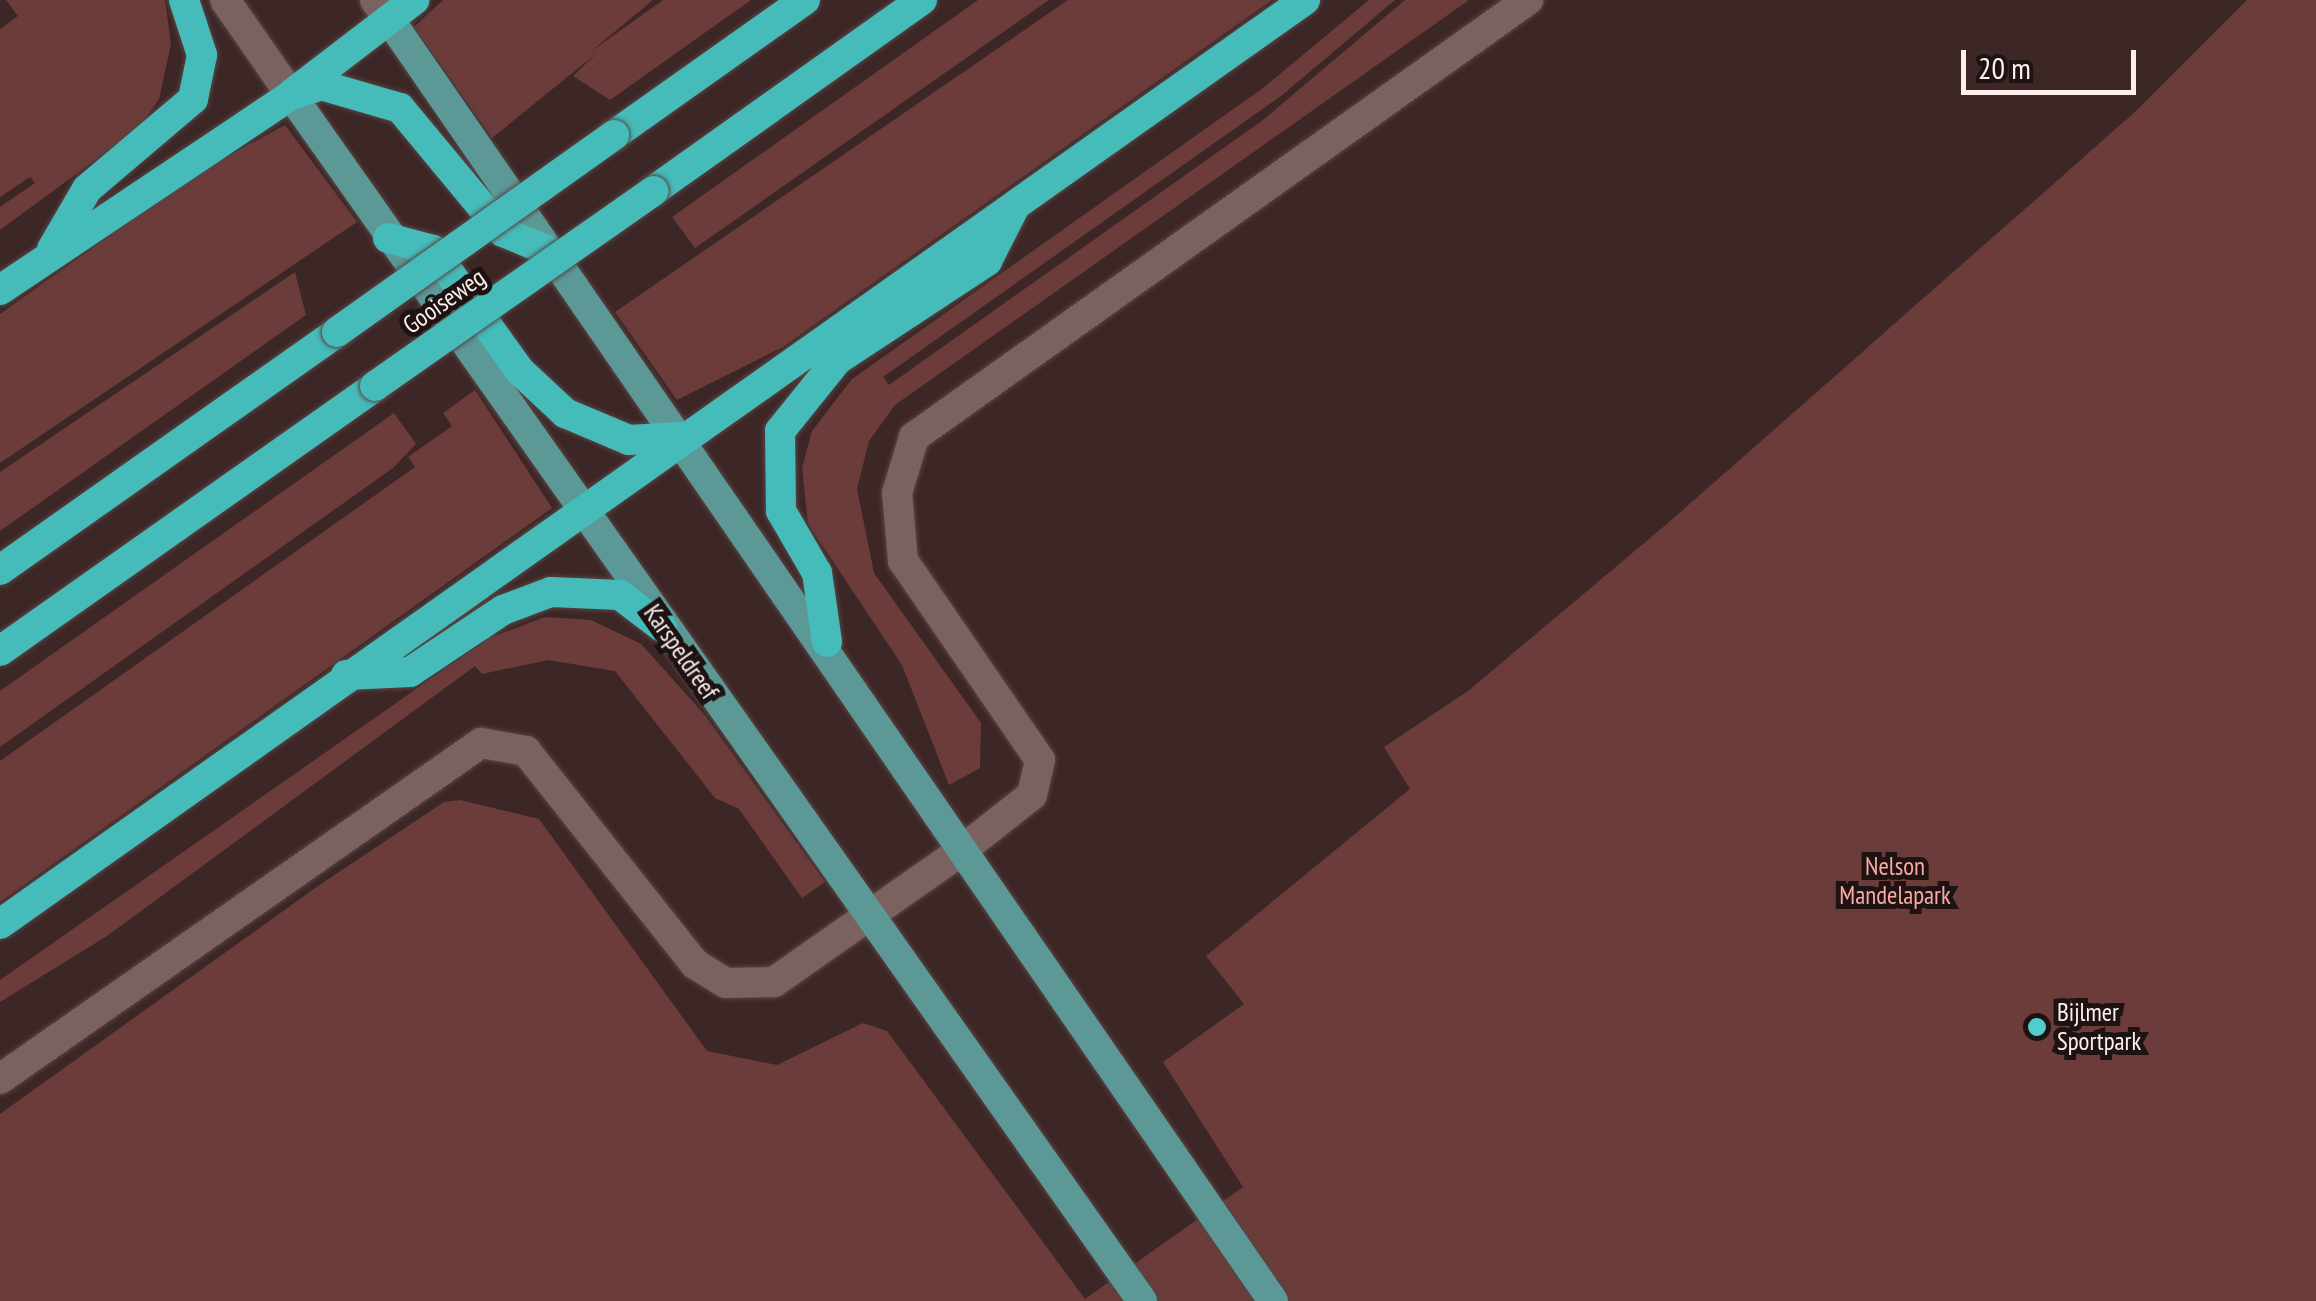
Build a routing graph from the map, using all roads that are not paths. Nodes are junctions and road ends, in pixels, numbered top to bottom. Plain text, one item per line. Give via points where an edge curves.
1 (184, 0) edge
2 (225, 0) edge
3 (414, 0) edge
4 (805, 0) edge
5 (922, 0) edge
6 (1305, 0) edge
7 (1528, 0) edge
8 (382, 9) edge
9 (291, 95) junction
10 (1014, 207) junction
11 (388, 238) junction
12 (551, 252) junction
13 (48, 256) junction
14 (0, 290) edge
15 (682, 437) junction
16 (579, 508) junction
17 (0, 570) edge
18 (662, 627) junction
19 (827, 642) junction
20 (0, 650) edge
21 (346, 676) junction
22 (961, 851) junction
23 (869, 915) junction
24 (0, 924) edge
25 (0, 1079) edge
26 (1269, 1295) edge
27 (1142, 1301) edge

1 - 13 highway via 202,55 193,99 87,189
2 - 9 street, Karspeldreef
3 - 8 highway
4 - 17 highway, Gooiseweg, bridge
5 - 20 highway, Gooiseweg, bridge
6 - 10 highway
7 - 22 street via 914,437 897,493 902,561 1040,760 1032,795
8 - 9 highway
8 - 12 main road
9 - 11 main road, Karspeldreef
9 - 12 highway via 350,87 400,108 503,232
9 - 13 highway
10 - 15 highway
10 - 19 highway via 987,261 837,360 780,431 781,511 817,573
11 - 15 highway via 432,250 520,371 565,413 628,440
11 - 16 main road, Karspeldreef
12 - 15 main road
13 - 14 highway
15 - 16 highway
15 - 19 main road
16 - 18 main road, Karspeldreef
16 - 21 highway
18 - 21 highway via 620,595 551,592 503,610 410,672
18 - 23 main road, Karspeldreef
19 - 22 main road
21 - 24 highway
22 - 23 street
22 - 26 main road
23 - 25 street via 774,982 726,983 696,964 526,751 480,743
23 - 27 main road, Karspeldreef

